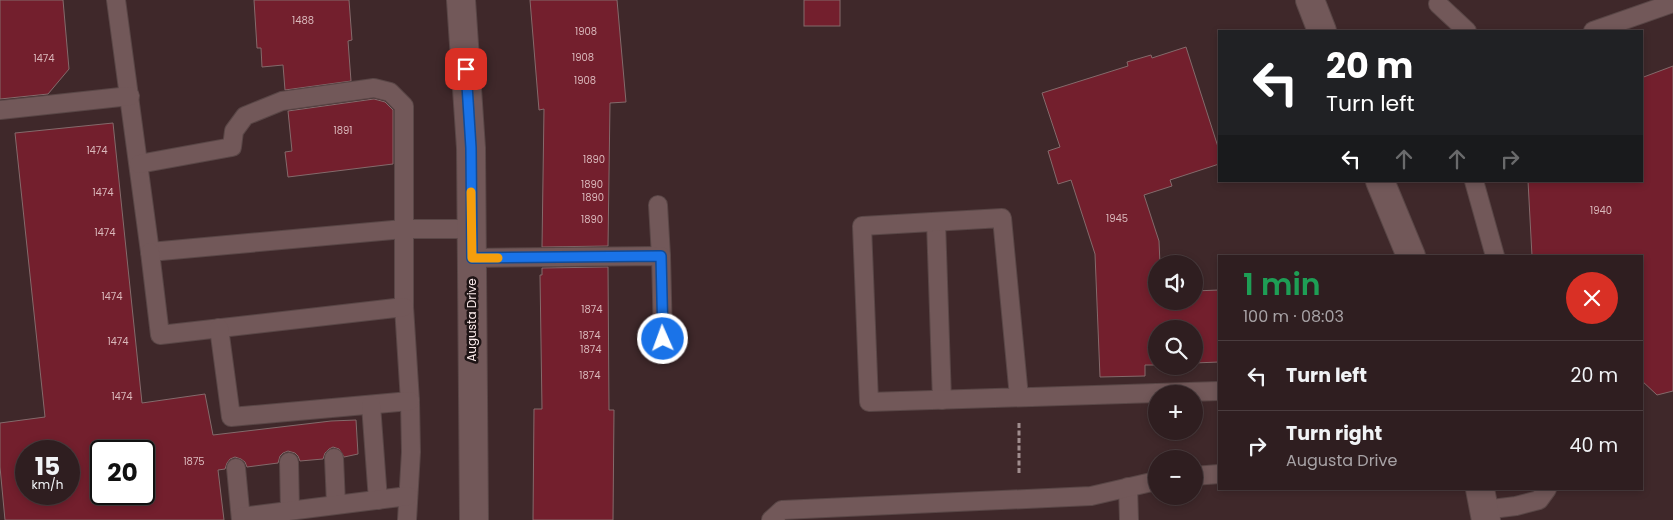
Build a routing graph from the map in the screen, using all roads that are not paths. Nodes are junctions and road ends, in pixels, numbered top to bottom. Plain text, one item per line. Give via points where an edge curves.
1 (116, 0) edge
2 (461, 0) edge
3 (1310, 0) edge
4 (1673, 3) edge
5 (1438, 4) dead end
6 (1322, 30) edge
7 (1466, 30) edge
8 (1597, 30) edge
9 (130, 96) junction
10 (0, 110) edge
11 (139, 164) junction
12 (1380, 182) edge
13 (1474, 182) edge
14 (658, 205) dead end
15 (936, 222) junction
16 (404, 229) junction
17 (472, 229) junction
18 (150, 252) junction
19 (1411, 255) edge
20 (1495, 255) edge
21 (661, 256) junction
22 (472, 258) junction
23 (404, 307) junction
24 (219, 328) junction
25 (663, 339) dead end
26 (1218, 391) edge
27 (1019, 397) junction
28 (942, 400) junction
29 (410, 401) junction
30 (372, 404) junction
31 (334, 458) dead end
32 (289, 462) dead end
33 (236, 468) dead end
34 (1218, 474) edge
35 (1203, 475) edge
36 (1148, 483) edge
37 (1128, 487) junction
38 (1547, 490) edge
39 (408, 496) junction
40 (378, 500) junction
41 (336, 504) junction
42 (1484, 506) edge
43 (290, 510) junction
44 (241, 519) edge
45 (407, 520) edge
46 (474, 520) edge
47 (770, 520) edge
48 (1129, 520) edge

1 - 9 lane
2 - 17 street, Augusta Drive via 471,148
3 - 6 street
4 - 8 lane
5 - 7 lane
9 - 10 lane
9 - 11 lane
11 - 16 lane via 232,147 234,131 245,116 282,101 374,88 390,92 404,106
11 - 18 lane
12 - 19 street
13 - 20 lane
14 - 21 lane
15 - 27 lane via 1002,218
15 - 28 lane
15 - 28 lane via 862,226 868,402
16 - 17 lane
16 - 18 lane
16 - 23 lane
17 - 22 street, Augusta Drive
18 - 24 lane via 160,335
21 - 22 lane
21 - 25 lane
22 - 46 street, Augusta Drive
23 - 24 lane
23 - 29 lane
24 - 30 lane via 232,425 330,414
26 - 27 lane
27 - 28 lane
29 - 30 lane
29 - 39 lane
30 - 40 lane
31 - 41 lane
32 - 43 lane
33 - 44 lane
34 - 35 lane
36 - 37 lane
37 - 47 lane via 1091,496 782,510
37 - 48 lane
38 - 42 lane via 1539,500 1516,506
39 - 40 lane
39 - 45 lane
40 - 41 lane
41 - 43 lane
43 - 44 lane

